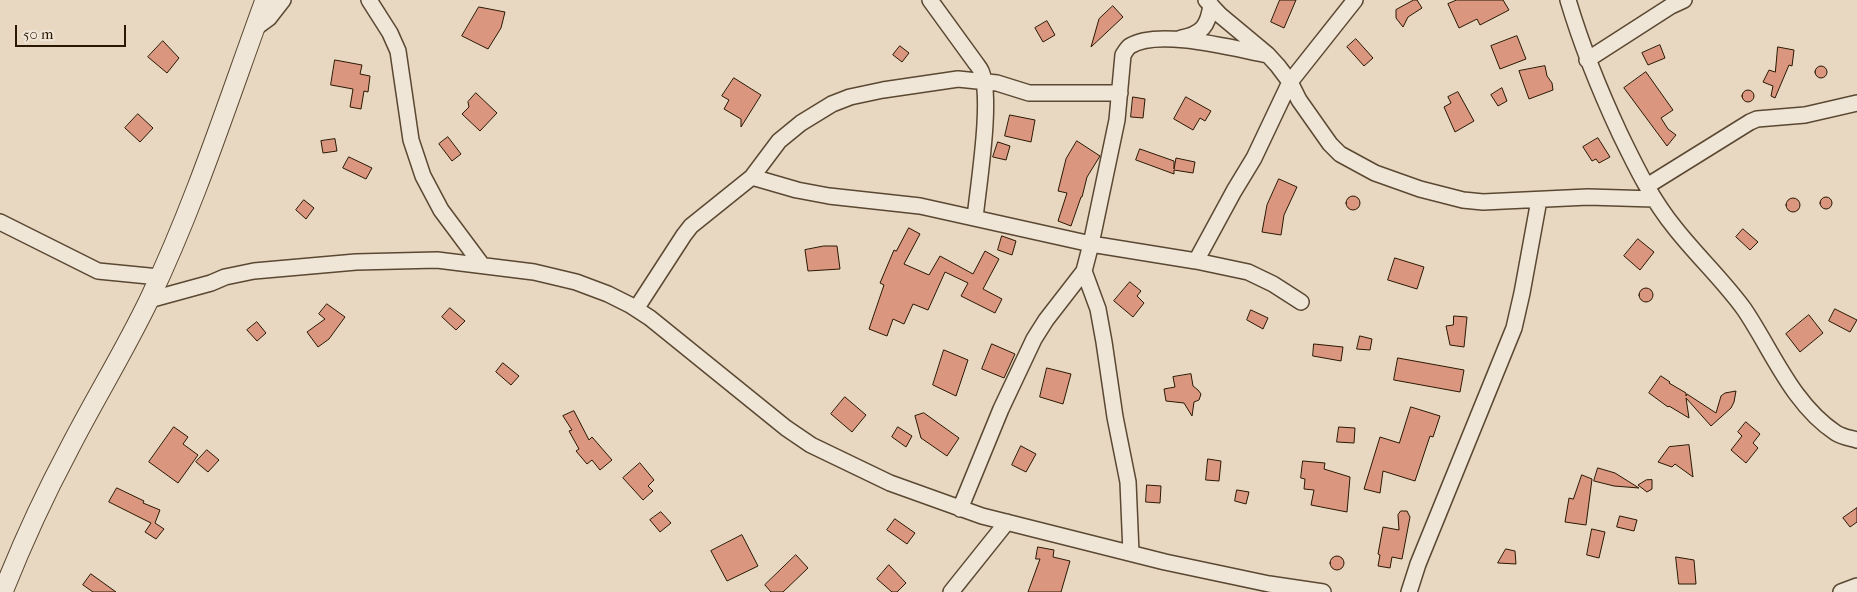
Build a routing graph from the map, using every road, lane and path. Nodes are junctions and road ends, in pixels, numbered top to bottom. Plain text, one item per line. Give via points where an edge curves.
1 (265, 0) edge
2 (284, 0) edge
3 (370, 0) edge
4 (930, 0) edge
5 (1355, 0) edge
6 (1568, 0) edge
7 (1684, 0) edge
8 (1208, 2) edge
9 (254, 29) junction
10 (1172, 39) junction
11 (1268, 55) junction
12 (1587, 60) junction
13 (984, 80) junction
14 (1290, 82) junction
15 (1120, 94) junction
16 (1857, 103) edge
17 (752, 177) junction
18 (1651, 192) junction
19 (1539, 200) junction
20 (975, 218) junction
21 (0, 222) edge
22 (1091, 244) junction
23 (1196, 262) junction
24 (482, 265) junction
25 (1084, 271) junction
26 (159, 277) junction
27 (149, 300) junction
28 (1301, 302) dead end
29 (636, 309) junction
30 (1857, 440) edge
31 (960, 509) junction
32 (1006, 522) junction
33 (1131, 553) junction
34 (1857, 586) edge
35 (3, 592) edge
36 (951, 592) edge
37 (1323, 592) edge
38 (1409, 592) edge
39 (1841, 592) edge

1 - 9 street
2 - 9 street via 269,18
3 - 24 street via 398,51 404,106 423,176 441,210
4 - 13 street via 981,71
5 - 14 street
6 - 12 street
7 - 12 street
8 - 10 street via 1207,23 1201,31
8 - 11 street
9 - 26 street via 190,207
10 - 11 street
10 - 15 street via 1146,40 1128,47 1123,55
11 - 14 street
12 - 18 street via 1635,166
13 - 15 street via 1029,93
13 - 17 street via 928,83 850,97 832,104 779,141
13 - 20 street via 986,110
14 - 19 street via 1330,144 1340,154 1374,172 1463,200
14 - 23 street via 1254,158
15 - 22 street
16 - 18 street via 1805,115 1750,122
17 - 20 street via 829,196 920,206
17 - 29 street via 684,235
18 - 19 street
18 - 30 street via 1675,228 1720,277 1744,310 1797,394 1836,433
19 - 38 street via 1514,328
20 - 22 street
21 - 26 street via 98,271
22 - 23 street
22 - 25 street
23 - 28 street via 1248,272
24 - 27 street via 400,260 254,271
24 - 29 street via 576,282
25 - 31 street via 1034,339
25 - 33 street via 1098,309 1128,482
26 - 27 street
27 - 35 street via 67,452
29 - 31 street via 779,422 812,444 890,483
31 - 32 street
32 - 33 street
32 - 36 street
33 - 37 street via 1269,584
34 - 39 street

